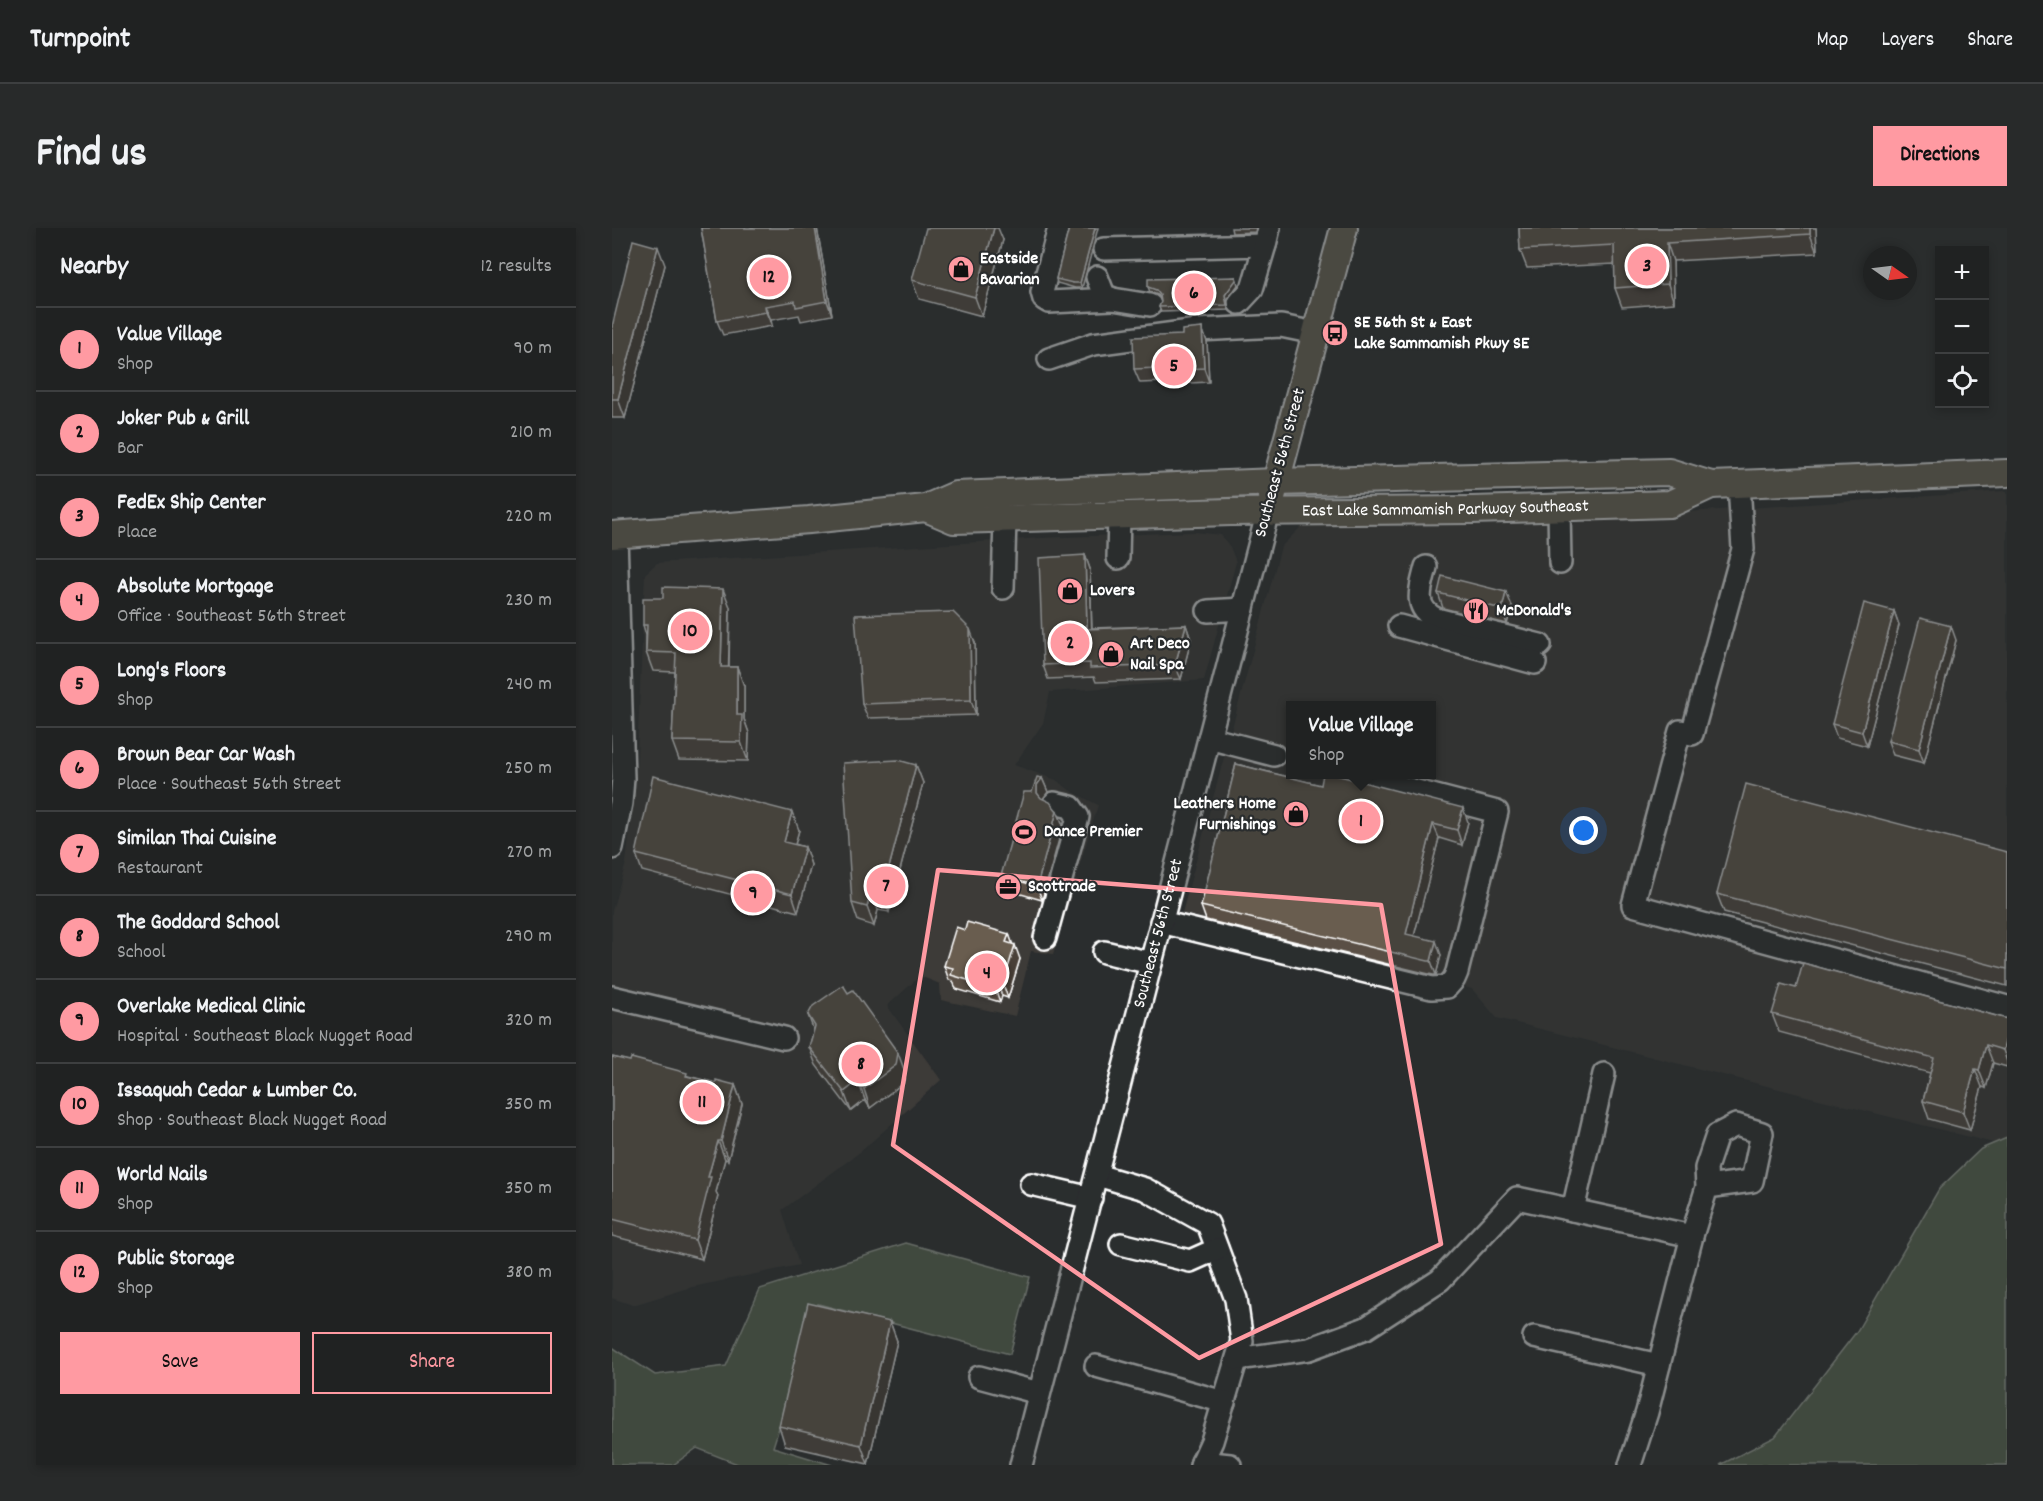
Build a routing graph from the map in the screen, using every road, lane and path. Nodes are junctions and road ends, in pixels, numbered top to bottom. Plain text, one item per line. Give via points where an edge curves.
1 (1059, 228) edge
2 (1344, 228) edge
3 (1267, 236) edge
4 (1216, 237) edge
5 (1104, 249) dead end
6 (1097, 277) dead end
7 (1113, 299) junction
8 (1239, 303) dead end
9 (1150, 305) dead end
10 (1316, 333) junction
11 (1049, 359) dead end
12 (2007, 473) edge
13 (1275, 482) junction
14 (1702, 482) junction
15 (1739, 484) junction
16 (926, 508) junction
17 (1559, 508) junction
18 (1268, 511) junction
19 (1119, 515) junction
20 (1005, 519) junction
21 (614, 535) edge
22 (1118, 558) dead end
23 (1560, 563) dead end
24 (1426, 567) dead end
25 (1003, 588) dead end
26 (1243, 609) junction
27 (1208, 611) dead end
28 (1399, 626) dead end
29 (1209, 738) junction
30 (1274, 755) dead end
31 (1370, 779) edge
32 (1054, 803) edge
33 (612, 848) edge
34 (1161, 922) junction
35 (1045, 938) dead end
36 (1104, 952) dead end
37 (1151, 963) junction
38 (612, 997) edge
39 (2007, 1007) edge
40 (784, 1038) dead end
41 (1605, 1074) dead end
42 (1097, 1175) junction
43 (1031, 1185) dead end
44 (1707, 1187) dead end
45 (1091, 1198) junction
46 (1573, 1210) junction
47 (1692, 1236) junction
48 (1121, 1244) dead end
49 (1217, 1249) junction
50 (1534, 1337) dead end
51 (1237, 1359) junction
52 (1659, 1365) junction
53 (1096, 1366) dead end
54 (979, 1377) dead end
55 (1039, 1393) junction
56 (1224, 1402) junction
57 (1201, 1464) edge
58 (1021, 1465) edge
59 (1230, 1465) edge
60 (1630, 1465) edge

1 - 7 street via 1042,292 1044,298 1049,303
2 - 10 main road, Southeast 56th Street
3 - 4 street
3 - 8 street via 1252,289
4 - 5 street
6 - 7 street via 1104,295
7 - 9 street
10 - 11 street via 1281,326 1198,330 1093,344
10 - 13 main road, Southeast 56th Street
12 - 15 main road, East Lake Sammamish Parkway Southeast
13 - 14 main road, East Lake Sammamish Parkway Southeast via 1669,472
13 - 16 main road, East Lake Sammamish Parkway Southeast via 956,495
13 - 18 main road, Southeast 56th Street
14 - 15 main road, East Lake Sammamish Parkway Southeast
14 - 17 main road, East Lake Sammamish Parkway Southeast via 1670,504
15 - 39 street via 1743,549 1692,734 1680,731 1633,905
16 - 20 main road, East Lake Sammamish Parkway Southeast via 954,520
16 - 21 main road, East Lake Sammamish Parkway Southeast
17 - 18 main road, East Lake Sammamish Parkway Southeast
17 - 23 street
18 - 19 main road, East Lake Sammamish Parkway Southeast
18 - 26 street, Southeast 56th Street
19 - 20 main road, East Lake Sammamish Parkway Southeast
19 - 22 street
20 - 25 street
21 - 33 street via 624,778
24 - 28 street via 1420,601 1428,615 1538,654
26 - 27 street
26 - 29 street, Southeast 56th Street
29 - 30 street
29 - 34 street, Southeast 56th Street
31 - 34 street via 1497,812 1457,972 1447,987 1437,989
32 - 35 street via 1071,807 1078,817
34 - 37 street, Southeast 56th Street
36 - 37 street
37 - 42 street, Southeast 56th Street
38 - 40 street
41 - 46 street
42 - 45 street, Southeast 56th Street
42 - 49 street via 1145,1189 1208,1224
43 - 45 street
44 - 47 street
45 - 55 street, Southeast 56th Street
46 - 47 street
46 - 51 street via 1517,1198 1440,1280 1366,1328 1310,1349
47 - 52 street
48 - 49 street via 1190,1261
49 - 51 street via 1236,1299 1242,1341
50 - 52 street
51 - 56 street
52 - 60 street
53 - 56 street
54 - 55 street
55 - 58 street, Southeast 56th Street
56 - 57 street
57 - 59 street

